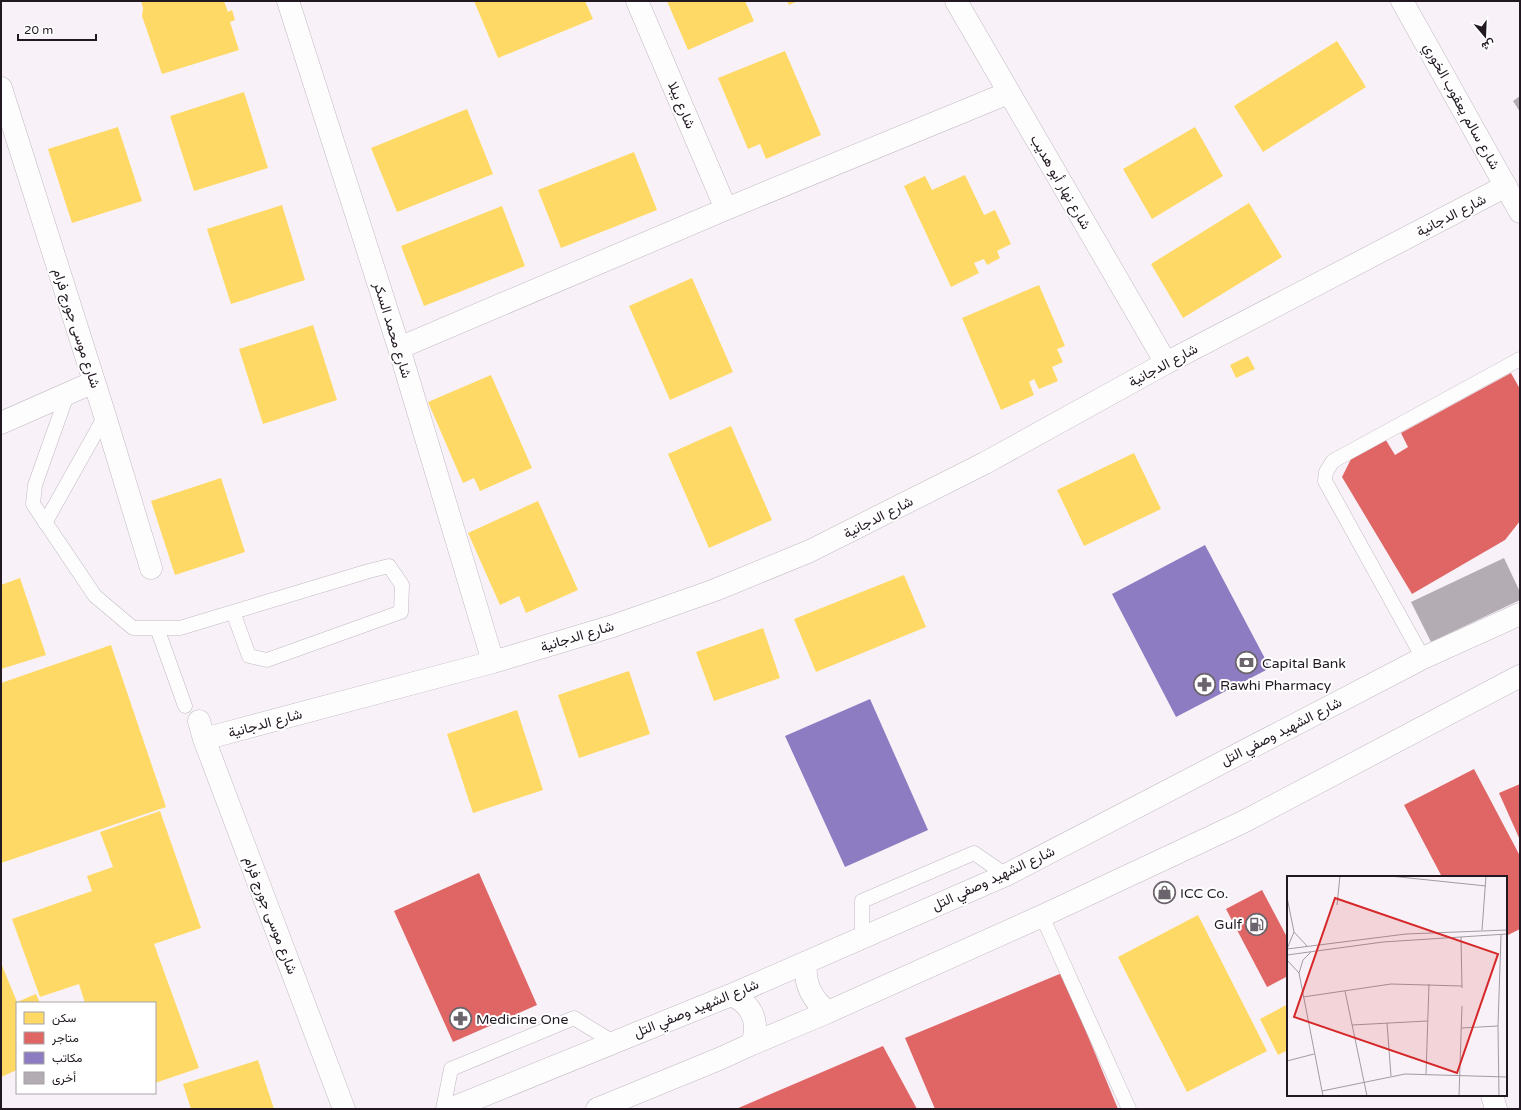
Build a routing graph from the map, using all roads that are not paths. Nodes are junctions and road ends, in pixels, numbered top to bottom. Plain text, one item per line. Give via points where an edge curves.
1 (288, 1) edge
2 (637, 1) edge
3 (956, 1) edge
4 (1402, 1) edge
5 (1, 88) edge
6 (1008, 93) junction
7 (1506, 186) junction
8 (726, 209) junction
9 (1520, 212) edge
10 (399, 348) junction
11 (1520, 359) edge
12 (1166, 363) junction
13 (94, 382) junction
14 (68, 395) junction
15 (105, 416) junction
16 (1, 423) edge
17 (45, 523) junction
18 (151, 568) dead end
19 (232, 612) junction
20 (1520, 614) edge
21 (157, 628) junction
22 (1423, 658) junction
23 (493, 662) junction
24 (1520, 676) edge
25 (196, 722) junction
26 (1006, 875) junction
27 (1042, 916) junction
28 (862, 938) junction
29 (806, 962) junction
30 (730, 995) junction
31 (828, 1012) junction
32 (613, 1042) junction
33 (752, 1044) junction
34 (1492, 1096) edge
35 (344, 1109) edge
36 (443, 1109) edge
37 (450, 1109) edge
38 (598, 1109) edge
39 (1129, 1109) edge
40 (1496, 1109) edge

1 - 10 street, شارع محمد السكر
2 - 8 street, شارع يبلا
3 - 6 street, شارع نهار أبو هديب
4 - 7 street, شارع سالم يعقوب الخوري
5 - 13 street, شارع موسى جورج فرام
6 - 8 street
6 - 12 street, شارع نهار أبو هديب
7 - 9 street, شارع سالم يعقوب الخوري
7 - 12 street, شارع الدجانية
8 - 10 street
10 - 23 street, شارع محمد السكر
11 - 22 lane via 1332,461 1326,472 1326,481
12 - 23 street, شارع الدجانية via 985,463 810,552 715,590 613,626
13 - 14 street
13 - 15 street, شارع موسى جورج فرام
14 - 16 street
14 - 17 lane via 35,485 32,504
15 - 17 lane
15 - 18 street, شارع موسى جورج فرام
17 - 21 lane via 95,596 133,628
19 - 19 lane via 249,656 267,660 400,612 402,585 389,566
19 - 21 lane via 180,628
20 - 22 street, شارع الشهيد وصفي التل
21 - 25 lane
22 - 26 street, شارع الشهيد وصفي التل
23 - 25 street, شارع الدجانية
24 - 27 street via 1243,822
25 - 35 street, شارع موسى جورج فرام
26 - 28 street, شارع الشهيد وصفي التل
26 - 28 lane via 974,853 862,900
27 - 31 street
27 - 39 lane
28 - 29 street, شارع الشهيد وصفي التل
29 - 30 street, شارع الشهيد وصفي التل
29 - 31 street via 805,972 809,990 820,1007
30 - 32 street, شارع الشهيد وصفي التل
30 - 33 street via 740,999 752,1014 755,1034
31 - 33 street
32 - 36 lane via 574,1018 451,1069
32 - 37 street, شارع الشهيد وصفي التل
33 - 38 street
34 - 40 street

